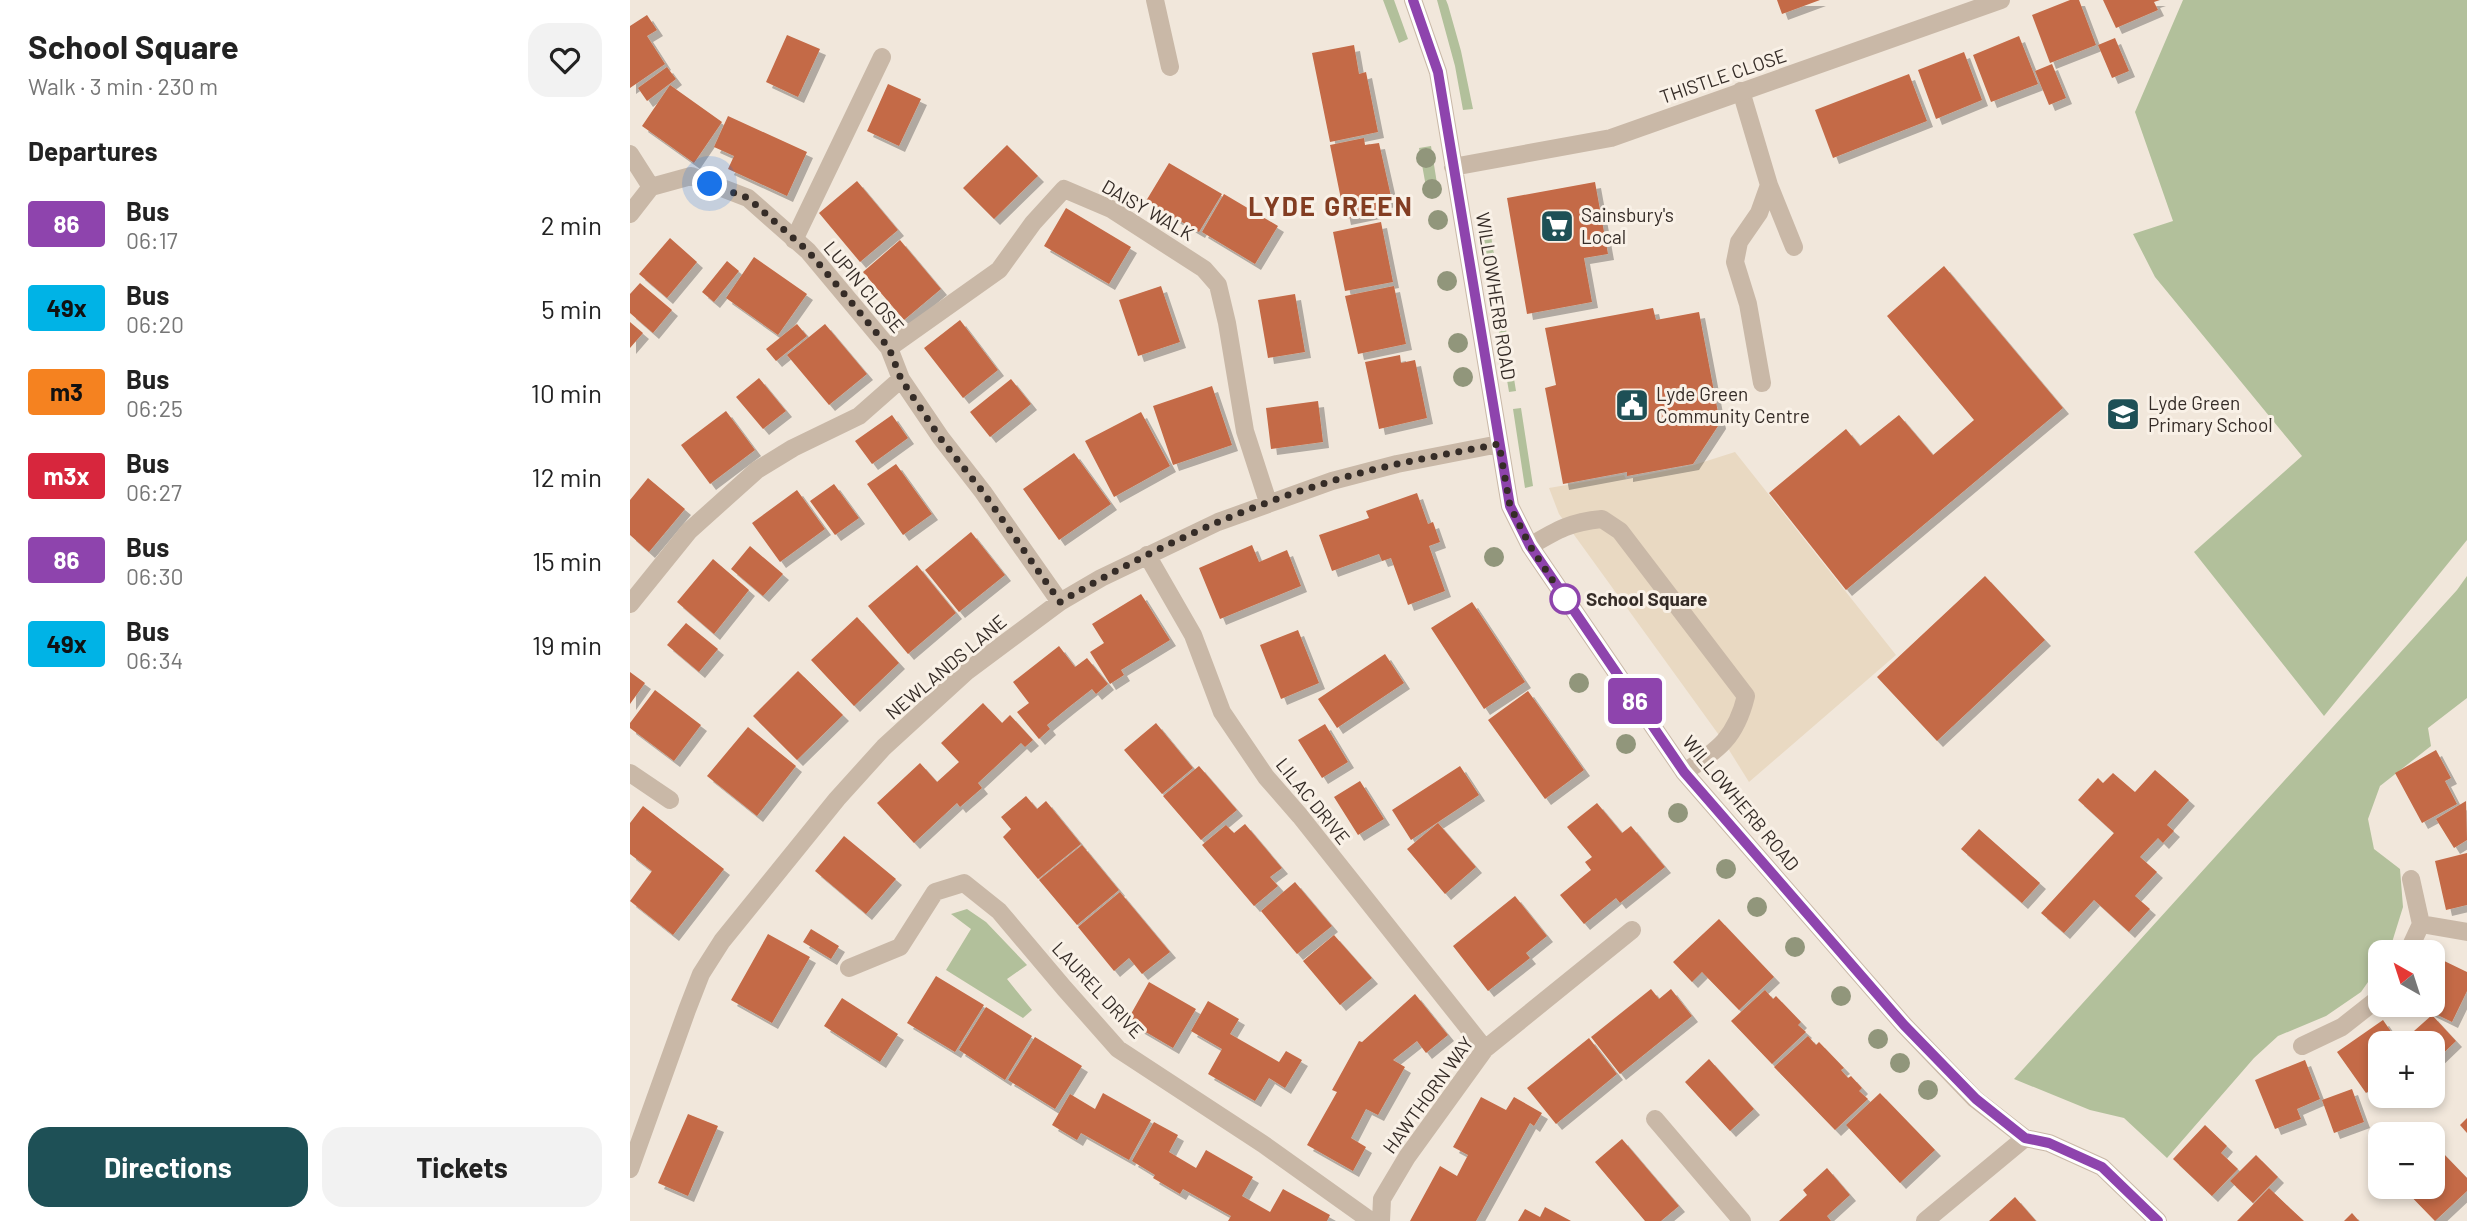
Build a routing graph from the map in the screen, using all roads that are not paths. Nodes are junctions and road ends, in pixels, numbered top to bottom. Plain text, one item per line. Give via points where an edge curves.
1 (1154, 0) edge
2 (1413, 0) edge
3 (2001, 0) edge
4 (883, 57) dead end
5 (1170, 67) dead end
6 (1741, 91) junction
7 (630, 154) edge
8 (1453, 167) junction
9 (1769, 185) junction
10 (651, 187) junction
11 (630, 214) edge
12 (794, 240) junction
13 (1794, 247) dead end
14 (889, 348) junction
15 (901, 379) junction
16 (1762, 383) dead end
17 (1499, 444) junction
18 (1268, 502) junction
19 (1530, 546) junction
20 (1147, 555) junction
21 (1060, 602) junction
22 (630, 604) edge
23 (1684, 772) junction
24 (630, 773) edge
25 (670, 800) dead end
26 (2411, 879) dead end
27 (2421, 924) junction
28 (1632, 930) dead end
29 (2467, 932) edge
30 (2414, 940) edge
31 (849, 968) dead end
32 (2368, 1006) edge
33 (2302, 1046) dead end
34 (1485, 1049) junction
35 (1655, 1119) dead end
36 (2025, 1138) junction
37 (630, 1169) edge
38 (1371, 1221) edge
39 (1381, 1221) edge
40 (1742, 1221) edge
41 (1925, 1221) edge
42 (2158, 1221) edge

1 - 5 street
2 - 8 street, WILLOWHERB ROAD via 1438,72
3 - 6 street, THISTLE CLOSE
4 - 12 street
6 - 8 street, THISTLE CLOSE via 1611,138
6 - 9 street
7 - 10 street
8 - 17 street, WILLOWHERB ROAD
9 - 13 street
9 - 16 street via 1759,213 1739,242 1735,262 1748,304
10 - 11 street
10 - 12 street, LUPIN CLOSE via 691,176 748,198
12 - 14 street, LUPIN CLOSE
14 - 15 street, LUPIN CLOSE
14 - 18 street, DAISY WALK via 999,270 1064,189 1111,209 1204,269 1218,285 1245,431
15 - 21 street, LUPIN CLOSE
15 - 22 street via 859,416 757,470 689,531
17 - 18 street, NEWLANDS LANE via 1397,464
17 - 19 street, WILLOWHERB ROAD via 1510,506
18 - 20 street, NEWLANDS LANE
19 - 23 street, WILLOWHERB ROAD
19 - 23 street via 1577,521 1602,519 1620,531 1746,696 1741,719 1724,742
20 - 21 street, NEWLANDS LANE
20 - 34 street, LILAC DRIVE via 1193,635 1222,712 1265,777
21 - 37 street, NEWLANDS LANE via 966,673 884,747 836,799 722,942 691,998
23 - 36 street, WILLOWHERB ROAD via 1904,1025 1976,1099
24 - 25 street
26 - 27 street
27 - 29 street
27 - 30 street
28 - 34 street, HAWTHORN WAY
31 - 38 street, LAUREL DRIVE via 900,947 935,892 964,883 999,911 1118,1049
32 - 33 street via 2342,1027
34 - 39 street, HAWTHORN WAY via 1388,1188 1382,1199
35 - 40 street
36 - 41 street
36 - 42 street, WILLOWHERB ROAD via 2049,1143 2102,1167

